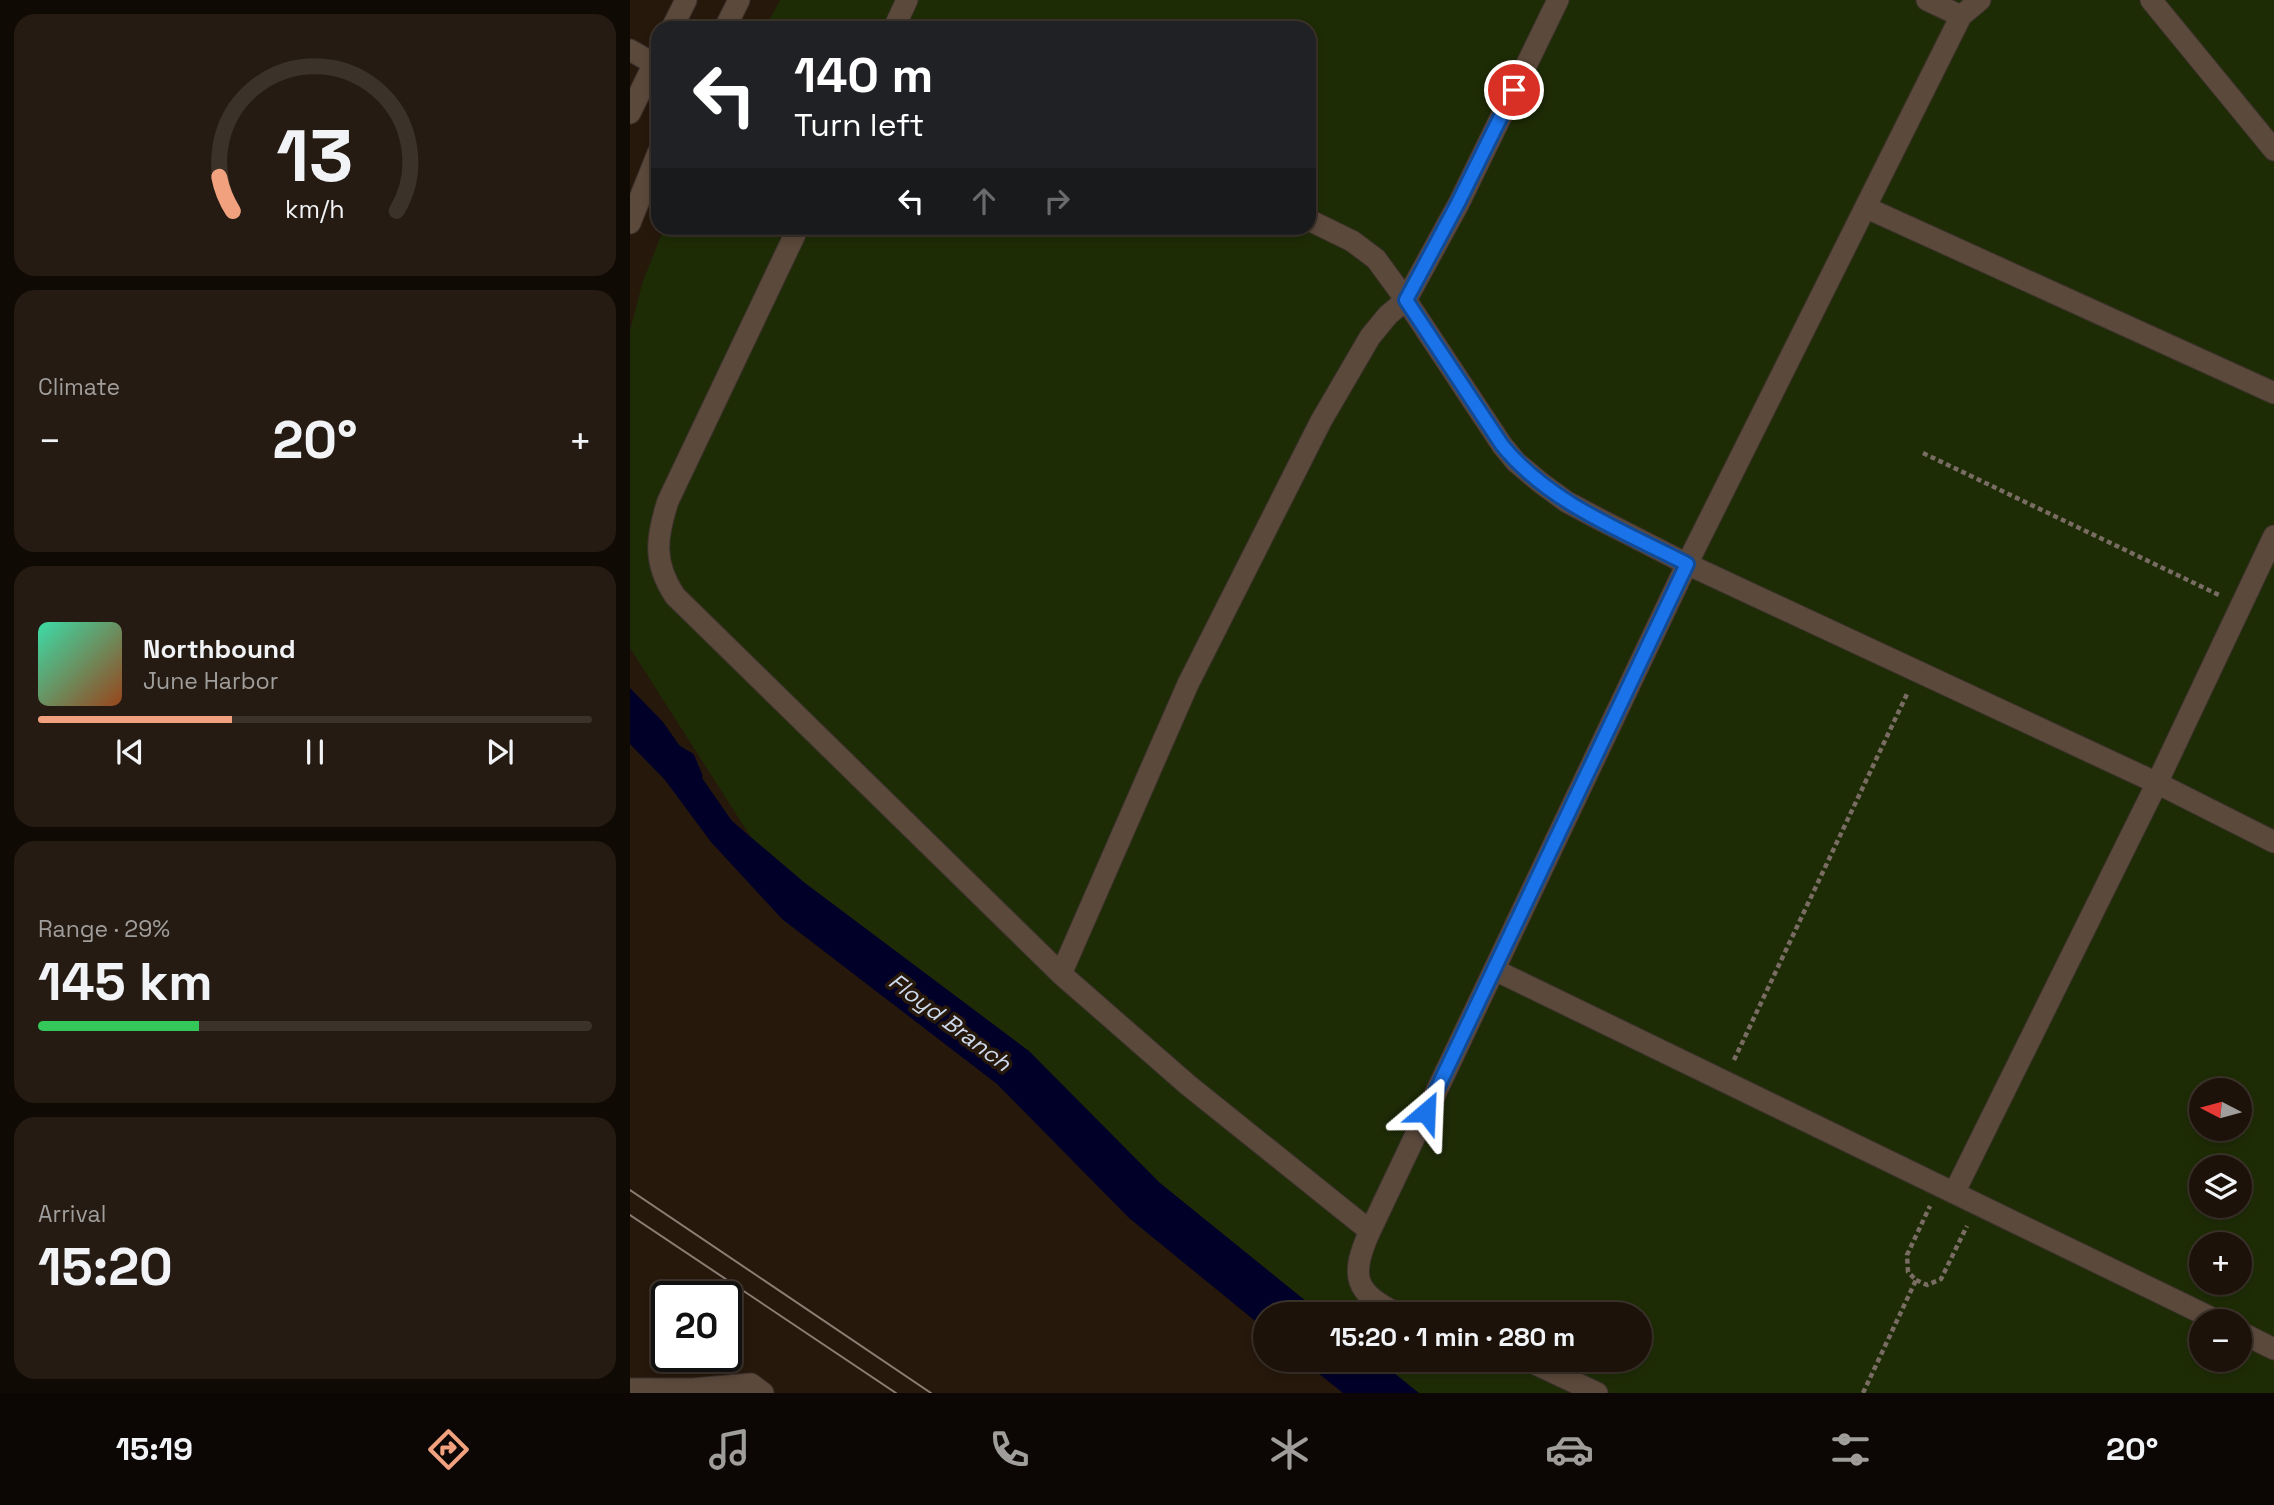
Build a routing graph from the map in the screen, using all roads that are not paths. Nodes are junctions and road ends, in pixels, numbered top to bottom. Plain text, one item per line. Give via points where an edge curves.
1 (686, 0) edge
2 (740, 0) edge
3 (907, 0) edge
4 (1558, 0) edge
5 (1927, 0) edge
6 (1979, 0) edge
7 (2151, 0) edge
8 (1961, 16) junction
9 (676, 21) edge
10 (728, 21) edge
11 (901, 21) edge
12 (630, 50) edge
13 (651, 59) edge
14 (651, 73) edge
15 (630, 113) edge
16 (2274, 150) edge
17 (651, 170) edge
18 (1867, 208) junction
19 (630, 223) edge
20 (1316, 223) edge
21 (796, 235) edge
22 (1406, 300) junction
23 (2274, 393) edge
24 (2274, 536) edge
25 (1687, 564) junction
26 (2157, 783) junction
27 (2274, 842) edge
28 (1494, 970) junction
29 (1061, 974) junction
30 (1947, 1190) junction
31 (1370, 1231) junction
32 (1378, 1302) edge
33 (2193, 1309) edge
34 (2252, 1338) edge
35 (2274, 1349) edge
36 (1552, 1372) edge
37 (630, 1389) edge
38 (693, 1391) edge
39 (763, 1393) edge
40 (1597, 1393) edge

1 - 9 street
2 - 10 street
3 - 11 street
4 - 22 street
5 - 8 street
6 - 8 street
7 - 16 street
8 - 18 street
12 - 13 street
14 - 15 street
17 - 19 street
18 - 23 street
18 - 25 street
20 - 22 street via 1376,259
21 - 29 street via 668,501 658,542 665,581 675,596
22 - 25 street via 1516,462 1567,502
22 - 29 street via 1370,337 1321,421 1188,684
24 - 26 street
25 - 26 street
25 - 28 street
26 - 27 street
26 - 30 street
28 - 30 street
28 - 31 street
29 - 31 street via 1188,1085
30 - 33 street
31 - 32 street via 1359,1254 1357,1273 1362,1288
34 - 35 street
36 - 40 street
37 - 38 street
38 - 39 street via 751,1384

